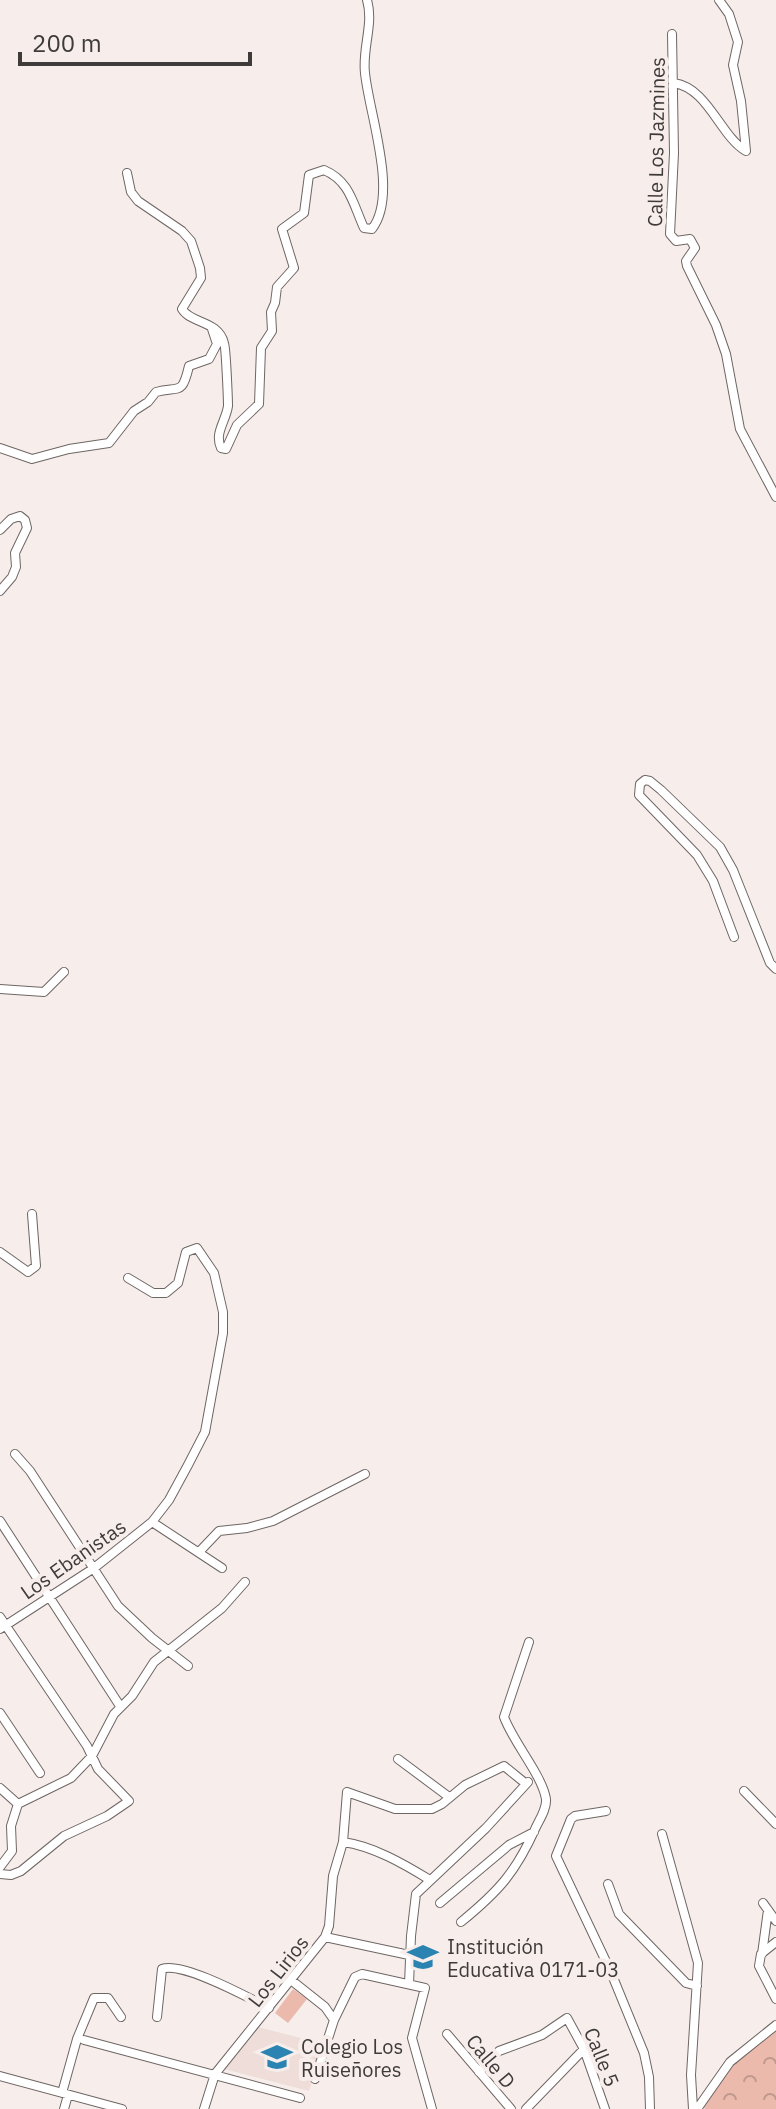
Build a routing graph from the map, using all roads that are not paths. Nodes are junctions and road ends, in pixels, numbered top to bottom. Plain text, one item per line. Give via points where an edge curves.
1 (367, 0) edge
2 (719, 0) edge
3 (672, 34) dead end
4 (674, 83) junction
5 (127, 173) dead end
6 (210, 324) junction
7 (0, 448) edge
8 (776, 497) edge
9 (0, 530) edge
10 (0, 591) edge
11 (734, 937) dead end
12 (776, 969) edge
13 (64, 972) dead end
14 (0, 989) edge
15 (32, 1214) dead end
16 (0, 1252) edge
17 (128, 1278) dead end
18 (15, 1454) dead end
19 (365, 1474) dead end
20 (0, 1521) edge
21 (152, 1522) junction
22 (200, 1551) junction
23 (94, 1568) junction
24 (222, 1568) dead end
25 (245, 1582) dead end
26 (50, 1597) junction
27 (2, 1624) edge
28 (529, 1642) dead end
29 (168, 1651) junction
30 (188, 1666) dead end
31 (120, 1706) junction
32 (0, 1713) edge
33 (92, 1756) junction
34 (398, 1759) dead end
35 (40, 1773) dead end
36 (537, 1779) junction
37 (525, 1783) junction
38 (0, 1788) edge
39 (744, 1791) dead end
40 (449, 1797) junction
41 (18, 1804) junction
42 (606, 1811) dead end
43 (776, 1824) edge
44 (534, 1832) junction
45 (662, 1834) dead end
46 (343, 1842) junction
47 (0, 1867) edge
48 (0, 1874) edge
49 (430, 1880) junction
50 (608, 1884) dead end
51 (440, 1903) dead end
52 (776, 1921) edge
53 (461, 1922) dead end
54 (325, 1937) junction
55 (776, 1942) edge
56 (761, 1954) junction
57 (409, 1955) junction
58 (291, 1980) junction
59 (409, 1984) junction
60 (697, 1986) junction
61 (776, 1999) edge
62 (269, 2008) junction
63 (121, 2017) dead end
64 (157, 2017) dead end
65 (334, 2020) junction
66 (776, 2025) edge
67 (447, 2034) dead end
68 (84, 2040) dead end
69 (584, 2049) junction
70 (479, 2072) junction
71 (215, 2074) junction
72 (0, 2076) edge
73 (315, 2079) dead end
74 (65, 2094) junction
75 (300, 2098) dead end
76 (64, 2109) edge
77 (122, 2109) edge
78 (204, 2109) edge
79 (432, 2109) edge
80 (511, 2109) edge
81 (526, 2109) edge
82 (605, 2109) edge
83 (650, 2109) edge
84 (695, 2109) edge

1 - 6 street via 371,16 365,72 384,180 379,215 372,229 364,228 340,179 324,170 309,175 304,213 282,229 294,268 276,290 272,331 261,348 259,404 237,425 226,449 219,442 228,398 225,346
2 - 4 street via 738,42 733,65 746,151 704,103
3 - 4 street, Calle Los Jazmines
4 - 8 street, Calle Los Jazmines via 670,234 676,241 694,242 687,266 726,354 740,429
5 - 6 street via 138,201 191,241 201,278 182,311
6 - 7 street via 217,344 209,359 189,366 181,387 154,394 109,443 32,459
9 - 10 street via 20,516 27,528 15,553 12,577
11 - 12 street via 697,855 639,795 645,780 720,847
13 - 14 street via 44,992
15 - 16 street via 36,1266 28,1272
17 - 21 street, Los Ebanistas via 153,1293 166,1293 178,1283 186,1252 197,1248 214,1273 223,1312 205,1432
18 - 23 street
19 - 22 street via 273,1521 219,1531
20 - 26 street
21 - 22 street
21 - 23 street, Los Ebanistas
22 - 24 street
23 - 26 street, Los Ebanistas
23 - 29 street via 127,1617
25 - 29 street via 222,1608
26 - 27 street, Los Ebanistas
26 - 31 street
27 - 33 street
28 - 36 street via 504,1717
29 - 30 street
29 - 31 street
31 - 33 street
32 - 35 street
33 - 41 street via 71,1778
33 - 48 street via 129,1801 64,1836 21,1871
34 - 40 street
36 - 37 street
36 - 44 street via 546,1799
37 - 40 street via 504,1766
37 - 49 street
38 - 41 street
39 - 43 street
40 - 46 street, Los Lirios via 432,1809 395,1809 347,1792
41 - 47 street via 10,1833 12,1851
42 - 83 street via 571,1819 556,1856 644,2053
44 - 51 street via 509,1845
44 - 53 street via 516,1869
45 - 60 street via 698,1963
46 - 49 street
46 - 54 street, Los Lirios
49 - 57 street via 413,1902
50 - 60 street via 619,1914 686,1983
52 - 56 street via 765,1906
54 - 57 street
54 - 58 street, Los Lirios
55 - 56 street
56 - 61 street via 762,1976
57 - 59 street
58 - 62 street, Los Lirios
58 - 65 street
59 - 65 street via 358,1975
59 - 79 street via 425,1988 412,2038
60 - 84 street via 691,2075
62 - 64 street via 169,1967 162,1969
62 - 71 street, Los Lirios
63 - 74 street via 108,1998 94,1998 77,2039
65 - 73 street
66 - 84 street via 730,2062
67 - 70 street, Calle D
68 - 71 street
69 - 70 street, Calle 5 via 567,2018 542,2035 499,2051
69 - 81 street
69 - 82 street, Calle 5
70 - 80 street, Calle D
71 - 75 street
71 - 78 street, Los Lirios
72 - 74 street
74 - 76 street
74 - 77 street

